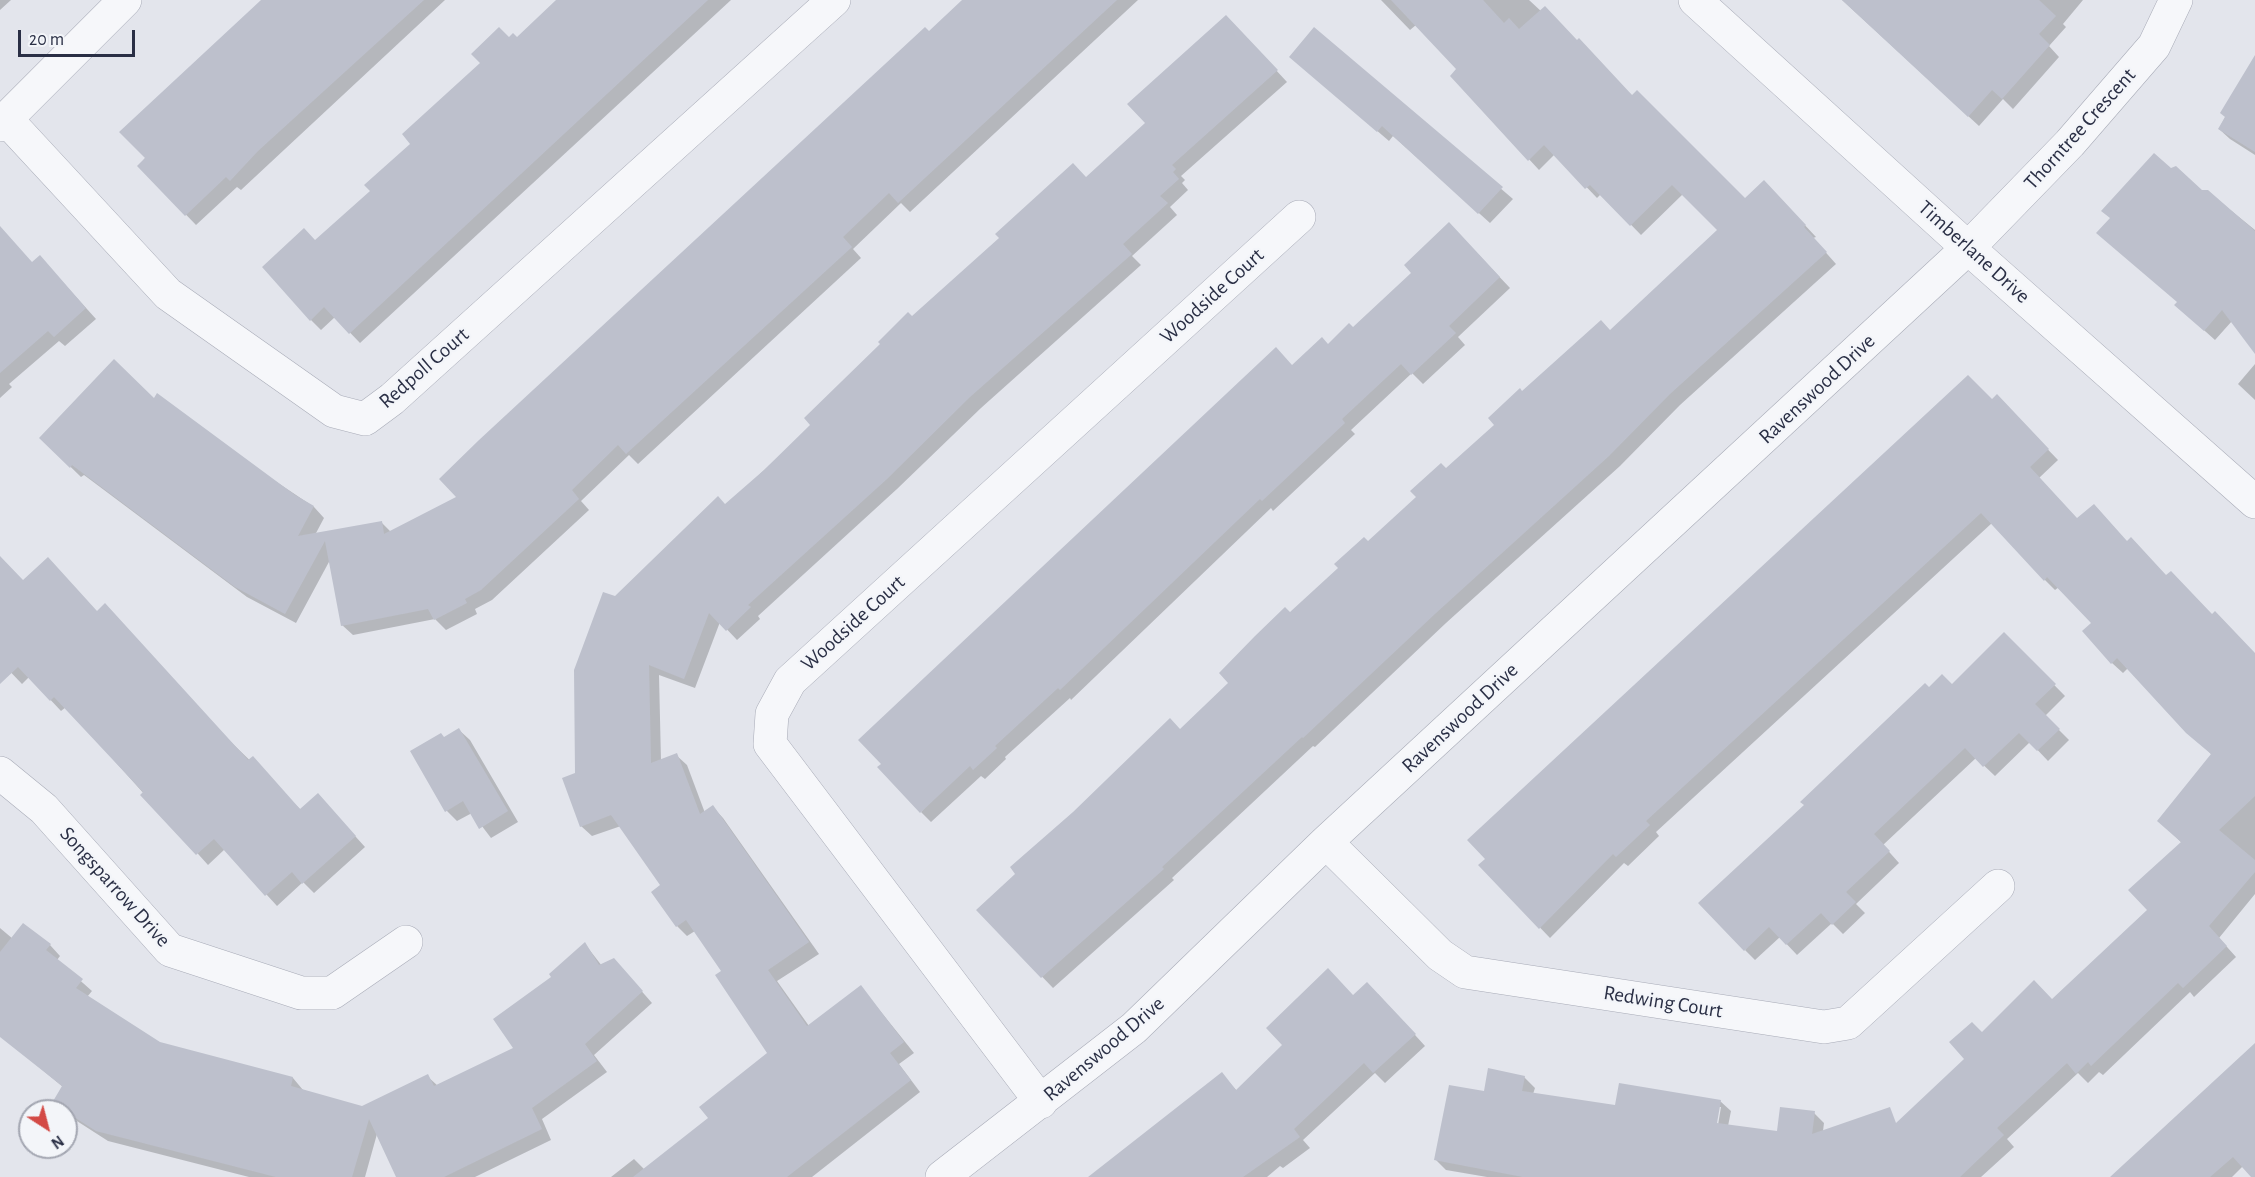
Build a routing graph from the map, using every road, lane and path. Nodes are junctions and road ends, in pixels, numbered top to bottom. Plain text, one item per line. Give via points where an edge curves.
1 (125, 0) edge
2 (834, 0) edge
3 (1695, 0) edge
4 (2176, 0) edge
5 (3, 122) edge
6 (1299, 217) dead end
7 (1968, 248) junction
8 (2255, 502) edge
9 (0, 773) edge
10 (1326, 842) junction
11 (1998, 886) dead end
12 (406, 942) dead end
13 (1041, 1102) junction
14 (942, 1177) edge

1 - 5 street
2 - 5 street, Redpoll Court via 392,399 364,418 334,411 168,294
3 - 7 street, Timberlane Drive
4 - 7 street, Thorntree Crescent via 2154,46 2070,143
6 - 13 street, Woodside Court via 790,681 772,714 770,744
7 - 8 street, Timberlane Drive
7 - 10 street, Ravenswood Drive
9 - 12 street, Songsparrow Drive via 44,809 170,950 301,993 332,993
10 - 11 street, Redwing Court via 1440,956 1465,972 1824,1027 1848,1023
10 - 13 street, Ravenswood Drive via 1134,1028
13 - 14 street, Ravenswood Drive

